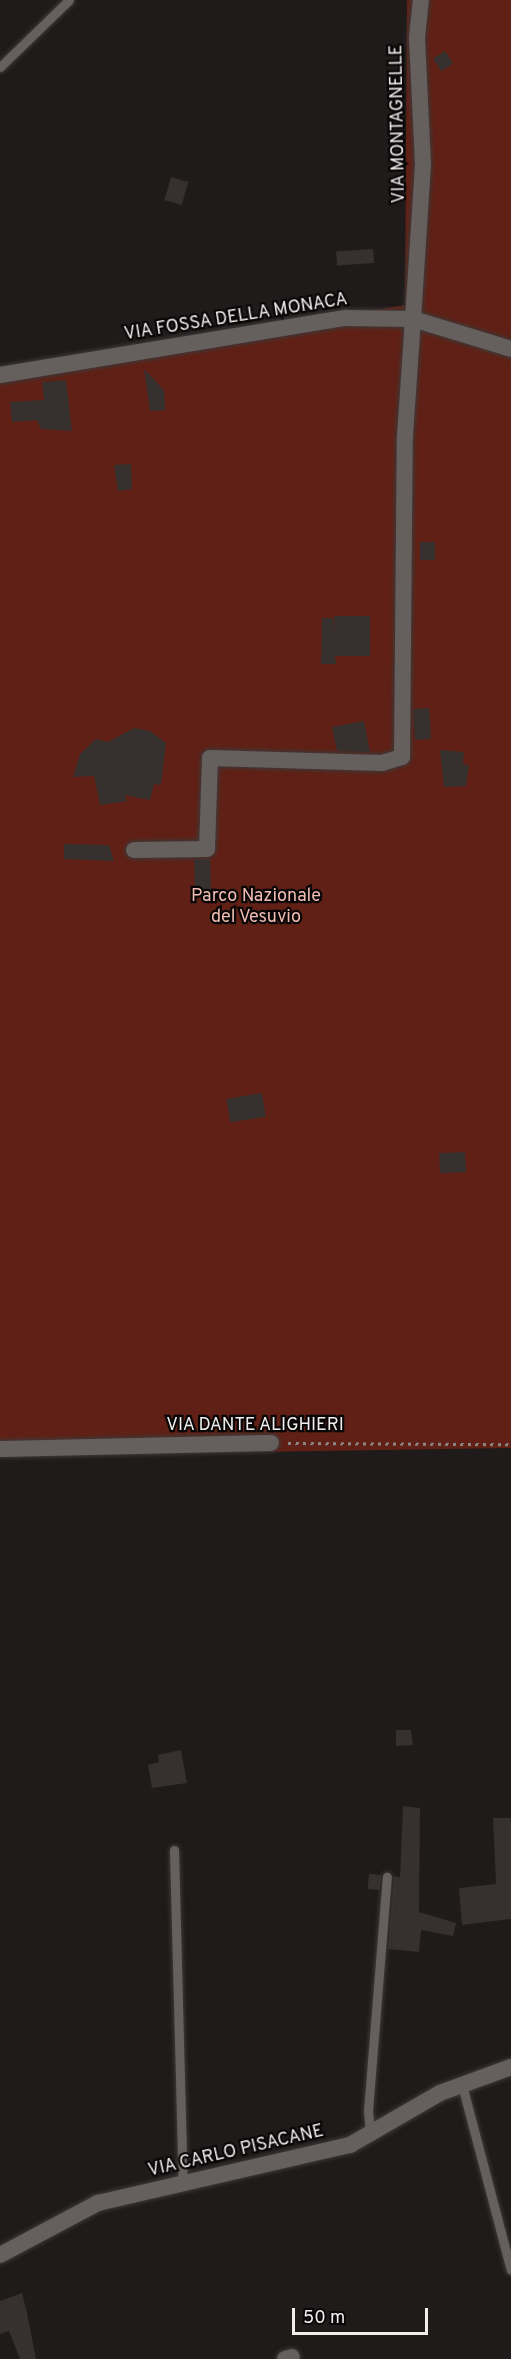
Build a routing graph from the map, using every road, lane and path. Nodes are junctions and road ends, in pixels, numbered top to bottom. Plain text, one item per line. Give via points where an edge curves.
1 (69, 0) edge
2 (421, 0) edge
3 (0, 67) edge
4 (413, 319) junction
5 (511, 349) edge
6 (0, 375) edge
7 (134, 850) dead end
8 (271, 1443) joint
9 (511, 1444) edge
10 (0, 1449) edge
11 (174, 1850) dead end
12 (387, 1877) dead end
13 (511, 2067) edge
14 (462, 2085) junction
15 (370, 2133) junction
16 (183, 2183) junction
17 (0, 2255) edge
18 (511, 2270) edge

1 - 3 lane
2 - 4 street, VIA MONTAGNELLE via 417,37 423,165
4 - 5 street, VIA FOSSA DELLA MONACA
4 - 6 street, VIA FOSSA DELLA MONACA via 346,318
4 - 7 street, VIA MONTAGNELLE via 405,436 402,757 382,764 210,758 207,849
8 - 9 path, VIA DANTE ALIGHIERI
8 - 10 street, VIA DANTE ALIGHIERI
11 - 16 lane
12 - 15 lane via 368,2111
13 - 14 street, VIA CARLO PISACANE
14 - 15 street, VIA CARLO PISACANE
14 - 18 lane
15 - 16 street, VIA CARLO PISACANE via 350,2145 300,2160
16 - 17 street, VIA CARLO PISACANE via 98,2203

